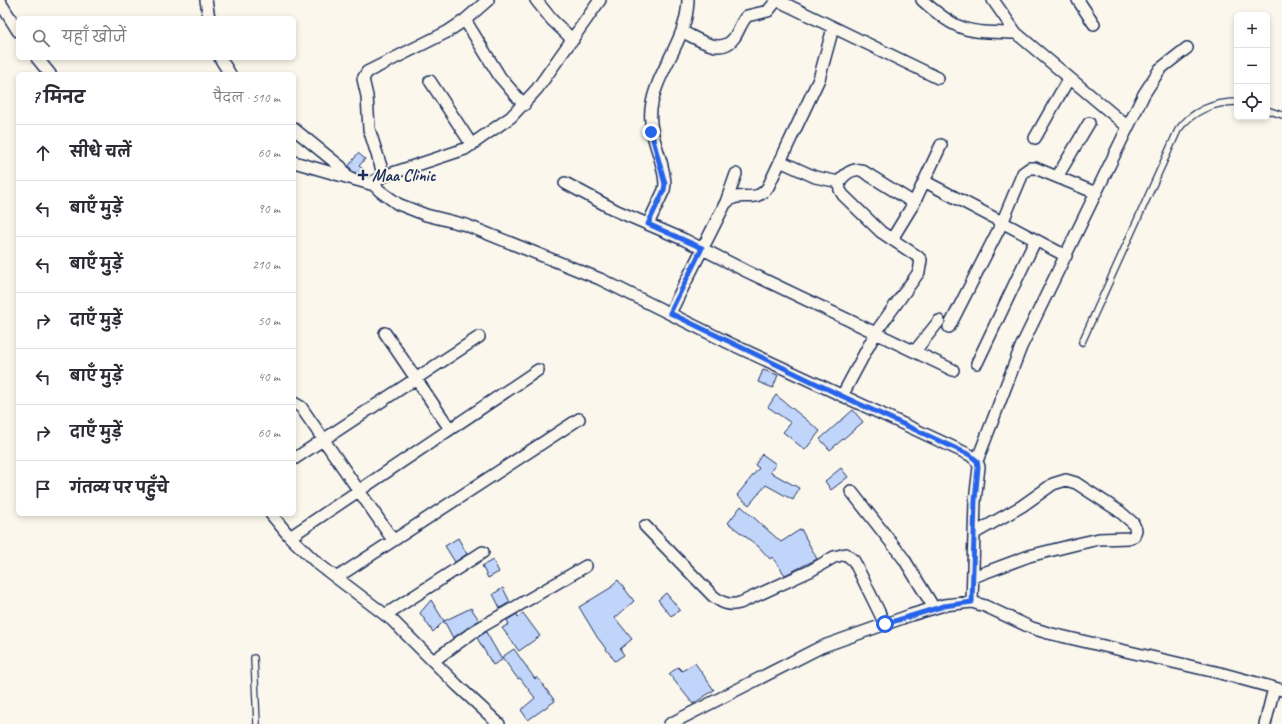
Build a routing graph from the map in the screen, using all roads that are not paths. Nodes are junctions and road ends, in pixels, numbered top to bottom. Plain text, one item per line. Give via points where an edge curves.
1 (206, 0) edge
2 (488, 0) edge
3 (536, 0) edge
4 (600, 0) edge
5 (688, 0) edge
6 (922, 0) edge
7 (993, 0) edge
8 (1078, 0) edge
9 (0, 2) edge
10 (209, 16) edge
11 (465, 20) junction
12 (1094, 24) dead end
13 (16, 28) edge
14 (833, 28) junction
15 (683, 32) junction
16 (1016, 33) junction
17 (573, 40) junction
18 (1187, 48) dead end
19 (39, 60) edge
20 (221, 60) edge
21 (48, 72) edge
22 (229, 72) edge
23 (938, 78) dead end
24 (1069, 78) junction
25 (430, 81) dead end
26 (1234, 102) edge
27 (524, 105) junction
28 (1270, 111) edge
29 (1282, 115) edge
30 (1089, 123) dead end
31 (1128, 127) junction
32 (296, 130) edge
33 (1035, 138) dead end
34 (472, 145) junction
35 (941, 145) dead end
36 (780, 161) junction
37 (296, 163) edge
38 (736, 174) dead end
39 (384, 176) junction
40 (1057, 177) junction
41 (348, 178) junction
42 (924, 181) junction
43 (839, 182) junction
44 (565, 183) dead end
45 (374, 185) junction
46 (1096, 193) junction
47 (726, 202) junction
48 (914, 203) junction
49 (1002, 223) junction
50 (648, 224) junction
51 (892, 239) junction
52 (1035, 241) junction
53 (702, 248) junction
54 (1066, 256) junction
55 (670, 313) junction
56 (938, 321) dead end
57 (949, 327) dead end
58 (876, 332) junction
59 (385, 334) dead end
60 (478, 337) dead end
61 (1082, 342) dead end
62 (915, 351) junction
63 (978, 362) dead end
64 (538, 370) dead end
65 (953, 370) dead end
66 (415, 379) junction
67 (842, 396) junction
68 (296, 404) edge
69 (579, 419) dead end
70 (450, 429) junction
71 (324, 439) junction
72 (296, 458) edge
73 (977, 461) junction
74 (358, 490) junction
75 (851, 491) dead end
76 (273, 516) edge
77 (644, 526) dead end
78 (975, 533) junction
79 (290, 537) junction
80 (393, 540) junction
81 (483, 552) dead end
82 (586, 566) dead end
83 (973, 577) junction
84 (336, 578) junction
85 (972, 602) junction
86 (934, 608) junction
87 (385, 615) junction
88 (885, 624) junction
89 (254, 658) dead end
90 (433, 660) junction
91 (1278, 689) edge
92 (256, 724) edge
93 (499, 724) edge
94 (670, 724) edge
95 (1265, 724) edge

1 - 10 street
2 - 11 street
3 - 17 street
4 - 17 street
5 - 15 street
6 - 16 street via 943,18 964,30
7 - 16 street
8 - 12 street
9 - 13 street
11 - 27 street via 500,77
11 - 39 street via 436,38 369,69 364,75 370,135
14 - 15 street via 777,0 768,11 746,16 734,38 724,46 714,46
14 - 23 street
14 - 36 street via 820,78
15 - 50 street via 658,85 652,104 651,132 665,184
16 - 24 street
17 - 27 street
18 - 31 street via 1154,76
19 - 21 street
20 - 22 street
24 - 31 street
24 - 33 street
25 - 34 street
26 - 61 lane via 1221,103 1196,112 1178,130
27 - 34 street
28 - 29 lane
30 - 40 street
31 - 46 street
32 - 41 street via 342,167
34 - 39 street
35 - 42 street
36 - 43 street via 815,177
36 - 47 street via 765,192 754,197 734,197
37 - 41 street
38 - 47 street
39 - 45 street via 374,181
40 - 46 street
40 - 49 street via 1035,168 1023,173
41 - 45 street
42 - 48 street
42 - 49 street
43 - 48 street via 848,173 861,170
43 - 51 street via 843,195
44 - 50 street via 617,211
45 - 55 street via 398,204 478,229 600,279
46 - 54 street
47 - 53 street
48 - 51 street
49 - 52 street
49 - 57 street
50 - 53 street
51 - 58 street via 920,258 921,266
52 - 54 street
52 - 63 street
53 - 55 street
53 - 58 street
54 - 73 street via 1008,376
55 - 67 street
56 - 62 street
58 - 62 street
58 - 67 street
59 - 66 street
60 - 66 street
62 - 65 street
64 - 70 street
66 - 70 street
66 - 71 street
67 - 73 street via 970,455
68 - 71 street via 301,407
69 - 80 street
70 - 74 street
71 - 72 street
71 - 74 street
73 - 78 street
74 - 79 street
74 - 80 street
75 - 86 street via 904,559
76 - 79 street
77 - 88 street via 713,596 730,605 740,603 805,573 838,555 846,554 854,561
78 - 83 street
78 - 83 street via 1022,506 1053,484 1066,480 1076,483 1119,511 1133,523 1136,530 1134,536 1129,538 1099,539 1077,544 1029,556
79 - 84 street
80 - 84 street
81 - 87 street
82 - 90 street via 476,630
83 - 85 street
84 - 87 street
85 - 86 street via 959,602
85 - 91 street via 1048,633
86 - 88 street
87 - 90 street
88 - 94 street via 794,659
89 - 92 lane
90 - 93 street
91 - 95 street

